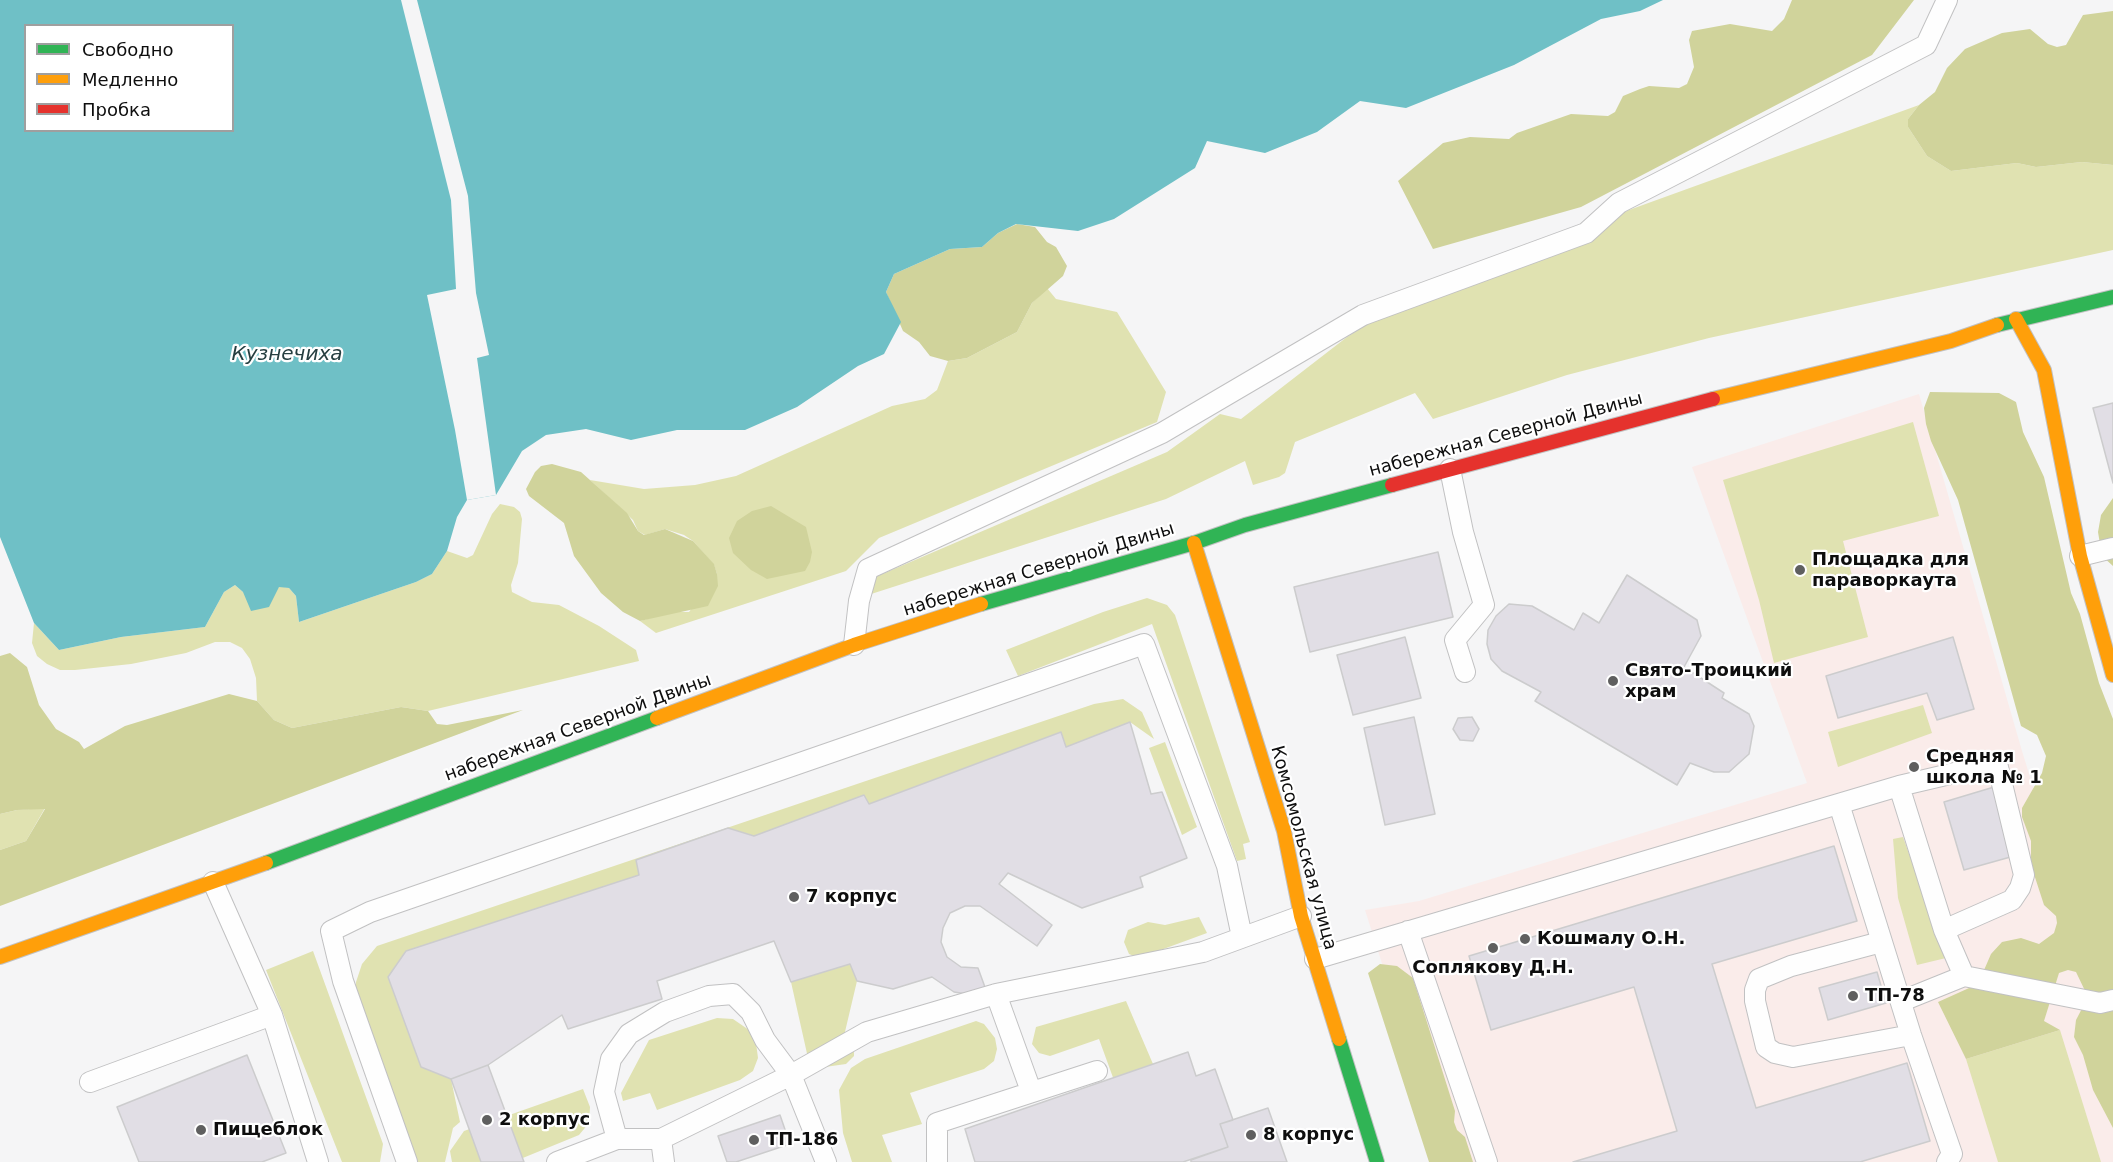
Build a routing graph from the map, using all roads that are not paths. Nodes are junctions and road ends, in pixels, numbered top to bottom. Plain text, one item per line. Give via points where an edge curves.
1 (1947, 0) edge
2 (2113, 297) edge
3 (2016, 319) junction
4 (1450, 469) junction
5 (1194, 543) junction
6 (2113, 548) edge
7 (2080, 556) junction
8 (854, 645) junction
9 (1465, 672) dead end
10 (2113, 675) edge
11 (1899, 786) junction
12 (1839, 804) junction
13 (213, 882) junction
14 (1301, 916) junction
15 (1944, 930) junction
16 (1408, 931) junction
17 (1242, 937) junction
18 (1881, 942) junction
19 (0, 957) edge
20 (1315, 959) junction
21 (1964, 976) junction
22 (996, 994) junction
23 (2113, 999) edge
24 (1902, 1001) junction
25 (272, 1015) junction
26 (1911, 1035) junction
27 (1097, 1071) dead end
28 (791, 1075) junction
29 (90, 1082) dead end
30 (1031, 1091) junction
31 (617, 1139) junction
32 (662, 1139) junction
33 (318, 1162) edge
34 (407, 1162) edge
35 (557, 1162) edge
36 (664, 1162) edge
37 (826, 1162) edge
38 (938, 1162) edge
39 (1377, 1162) edge
40 (1487, 1162) edge
41 (1947, 1162) edge

1 - 8 lane via 1926,45 1619,203 1586,233 1363,315 1162,433 868,569 858,601
2 - 3 street, набережная Северной Двины
3 - 4 street, набережная Северной Двины via 1951,341 1629,420
3 - 7 street via 2044,370
4 - 5 street, набережная Северной Двины via 1245,525
4 - 9 lane via 1484,605 1455,640
5 - 8 street, набережная Северной Двины via 1029,588
5 - 14 street, Комсомольская улица via 1284,831
6 - 7 lane
7 - 10 street
8 - 13 street, набережная Северной Двины
11 - 12 lane
11 - 15 lane
11 - 15 lane via 1997,763 2024,875 2020,888 2012,900
12 - 16 lane
12 - 18 lane
13 - 19 street, набережная Северной Двины
13 - 25 lane
14 - 17 lane
14 - 20 street, Комсомольская улица
15 - 21 lane
16 - 20 lane
16 - 40 lane
17 - 22 lane via 1203,952
17 - 34 lane via 1227,866 1144,644 370,912 331,931 343,981
18 - 24 lane
18 - 26 lane via 1791,966 1759,980 1755,1001 1766,1047 1793,1057
20 - 39 street, Комсомольская улица
21 - 23 lane via 2100,1003
21 - 24 lane
22 - 28 lane via 867,1032
22 - 30 lane
24 - 26 lane
25 - 29 lane
25 - 33 lane
26 - 41 lane via 1952,1154
27 - 30 lane
28 - 31 lane via 765,1040 751,1012 733,994 710,996 666,1012 629,1034 611,1059 604,1092
28 - 32 lane
28 - 37 lane
30 - 38 lane via 937,1123
31 - 32 lane
31 - 35 lane
32 - 36 lane

